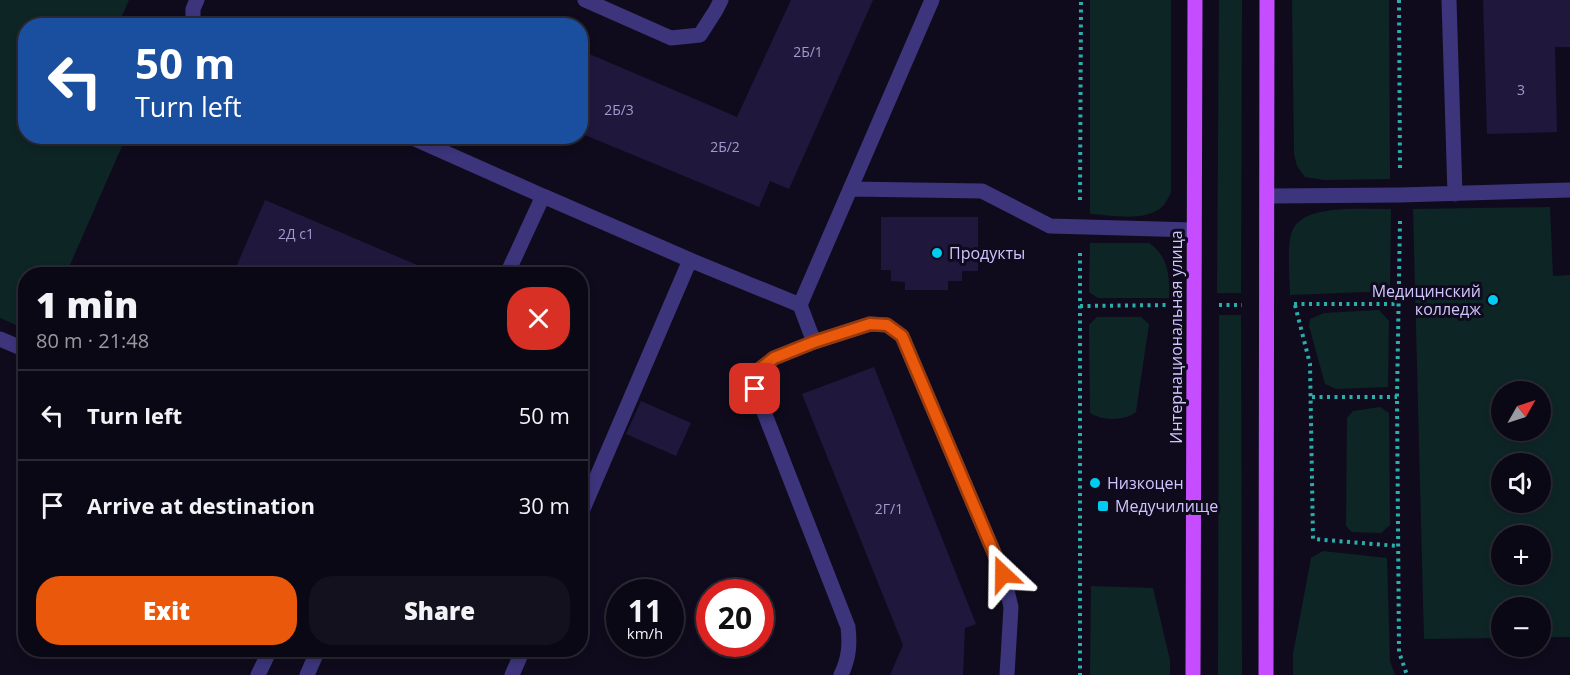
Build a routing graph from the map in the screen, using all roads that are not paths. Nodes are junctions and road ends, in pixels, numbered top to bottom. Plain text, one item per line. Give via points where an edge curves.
1 (197, 0) edge
2 (585, 0) edge
3 (721, 0) edge
4 (932, 0) edge
5 (1195, 0) edge
6 (1268, 0) edge
7 (1449, 0) edge
8 (193, 18) edge
9 (426, 144) edge
10 (850, 189) junction
11 (1570, 190) edge
12 (1455, 194) junction
13 (543, 196) junction
14 (1267, 196) junction
15 (1194, 230) junction
16 (690, 260) junction
17 (510, 267) edge
18 (800, 305) junction
19 (0, 339) edge
20 (814, 342) junction
21 (18, 347) edge
22 (588, 497) edge
23 (267, 657) edge
24 (315, 657) edge
25 (520, 657) edge
26 (258, 675) edge
27 (307, 675) edge
28 (512, 675) edge
29 (841, 675) edge
30 (1007, 675) edge
31 (1193, 675) edge
32 (1266, 675) edge

1 - 8 lane
2 - 3 lane via 671,38 699,35
4 - 10 lane
5 - 15 main road, Интернациональная улица
6 - 14 main road
7 - 12 lane
9 - 13 lane
10 - 15 lane via 982,190 1050,226
10 - 18 lane
11 - 12 lane
12 - 14 lane
13 - 16 lane
13 - 17 lane
14 - 32 main road
15 - 31 main road, Интернациональная улица
16 - 18 lane
16 - 22 lane
18 - 20 lane
19 - 21 lane
20 - 29 lane via 774,358 760,369 755,389 848,627 850,643
20 - 30 lane via 870,324 887,325 902,336 1003,574 1011,607
23 - 26 lane
24 - 27 lane
25 - 28 lane

